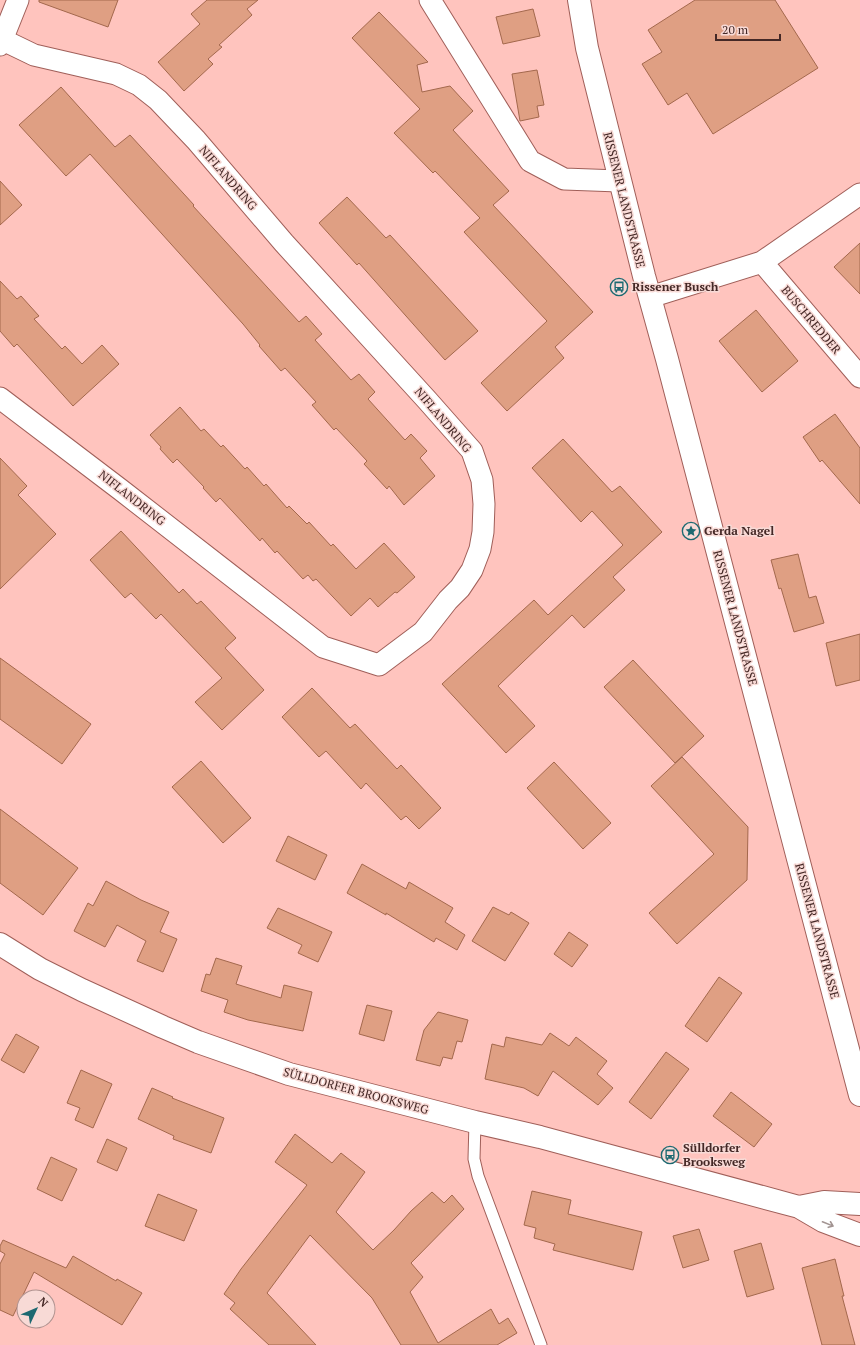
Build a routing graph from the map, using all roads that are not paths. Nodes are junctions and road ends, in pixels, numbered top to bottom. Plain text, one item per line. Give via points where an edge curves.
1 (18, 0) edge
2 (430, 0) edge
3 (580, 0) edge
4 (1, 42) edge
5 (619, 181) junction
6 (860, 194) edge
7 (762, 262) junction
8 (650, 297) junction
9 (860, 377) edge
10 (0, 398) edge
11 (0, 944) edge
12 (860, 1095) edge
13 (475, 1122) junction
14 (860, 1204) edge
15 (799, 1207) junction
16 (860, 1235) edge
17 (541, 1345) edge

1 - 4 street
2 - 5 street via 530,161 564,179
3 - 5 street, RISSENER LANDSTRASSE via 587,48
4 - 10 street, NIFLANDRING via 34,55 116,74 139,85 168,110 472,451 482,480 484,504 480,549 472,570 460,588 423,632 379,665 323,647
5 - 8 street, RISSENER LANDSTRASSE
6 - 7 street
7 - 8 street
7 - 9 street, BUSCHREDDER
8 - 12 street, RISSENER LANDSTRASSE
11 - 13 street, SÜLLDORFER BROOKSWEG via 40,969 82,990 198,1042 289,1074
13 - 15 street, SÜLLDORFER BROOKSWEG
13 - 17 lane via 474,1159 478,1176
14 - 15 street, SÜLLDORFER BROOKSWEG via 824,1202
15 -> 16 street, SÜLLDORFER BROOKSWEG via 823,1221

